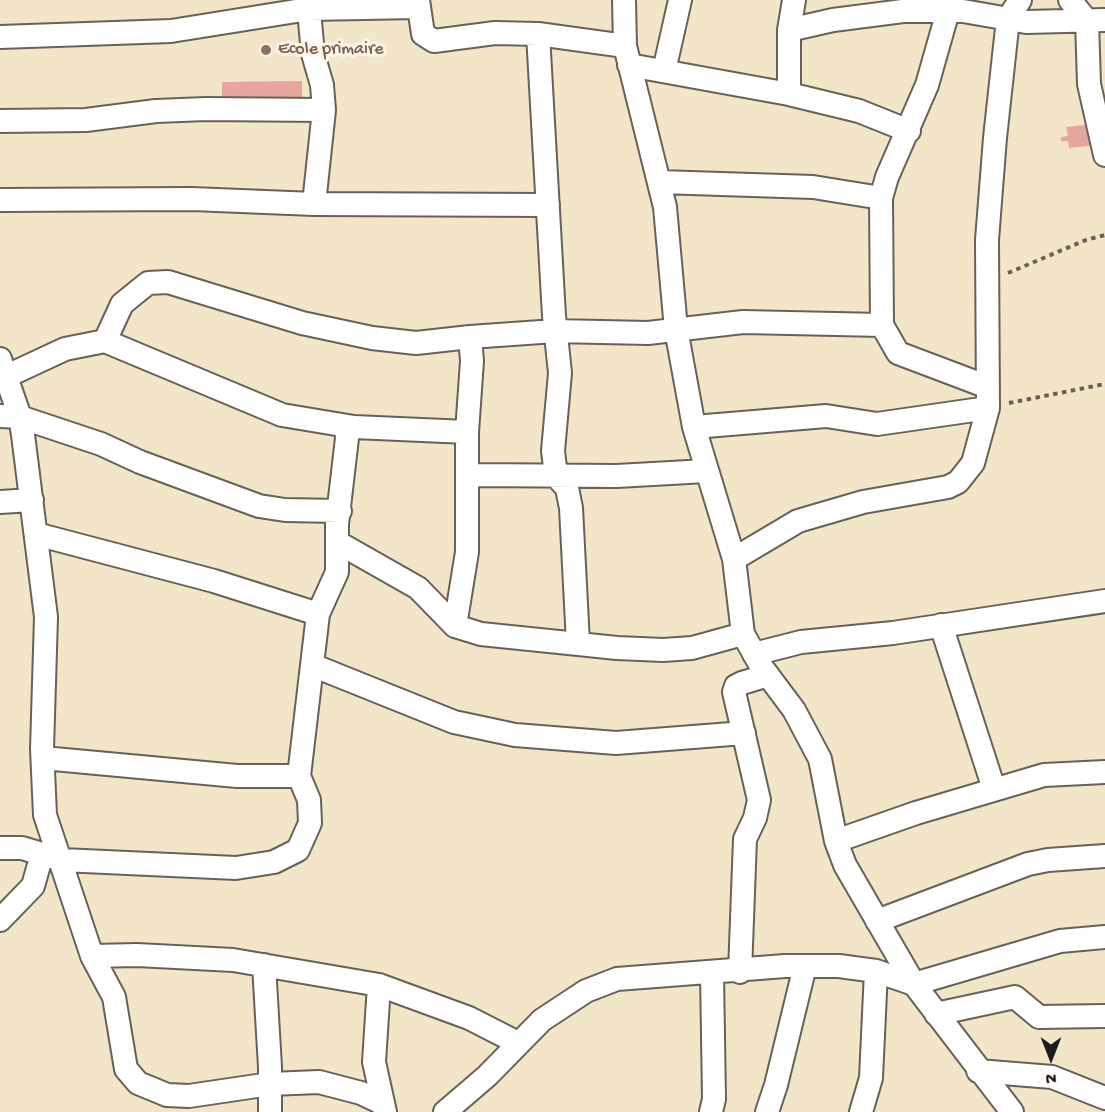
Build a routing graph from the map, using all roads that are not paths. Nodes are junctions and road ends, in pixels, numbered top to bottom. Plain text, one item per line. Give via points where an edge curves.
1 (624, 0) edge
2 (680, 0) edge
3 (794, 0) edge
4 (1070, 0) edge
5 (418, 3) edge
6 (309, 4) edge
7 (1014, 9) edge
8 (948, 11) junction
9 (1096, 21) edge
10 (789, 30) junction
11 (538, 34) junction
12 (0, 37) edge
13 (627, 55) junction
14 (664, 71) junction
15 (789, 94) junction
16 (324, 110) junction
17 (0, 122) edge
18 (909, 131) junction
19 (1105, 155) edge
20 (660, 182) junction
21 (881, 198) junction
22 (0, 200) edge
23 (314, 204) junction
24 (548, 205) junction
25 (882, 325) junction
26 (676, 329) junction
27 (555, 331) junction
28 (470, 337) junction
29 (105, 341) junction
30 (2, 370) edge
31 (988, 397) junction
32 (10, 417) edge
33 (346, 426) junction
34 (694, 427) junction
35 (467, 432) junction
36 (706, 471) junction
37 (469, 475) junction
38 (556, 476) junction
39 (32, 500) junction
40 (0, 502) edge
41 (340, 511) junction
42 (36, 534) junction
43 (337, 542) junction
44 (734, 559) junction
45 (1105, 601) edge
46 (318, 614) junction
47 (941, 625) junction
48 (455, 626) junction
49 (743, 634) junction
50 (578, 643) junction
51 (754, 654) junction
52 (312, 665) junction
53 (768, 675) junction
54 (744, 733) junction
55 (43, 758) junction
56 (1105, 772) edge
57 (300, 776) junction
58 (994, 789) junction
59 (836, 841) junction
60 (0, 849) edge
61 (1105, 856) edge
62 (52, 857) junction
63 (4, 910) edge
64 (877, 921) junction
65 (1105, 937) edge
66 (92, 956) junction
67 (264, 965) junction
68 (805, 966) junction
69 (876, 971) junction
70 (740, 972) junction
71 (712, 973) junction
72 (914, 984) junction
73 (379, 985) junction
74 (936, 1014) junction
75 (1105, 1016) edge
76 (518, 1043) junction
77 (978, 1071) junction
78 (270, 1084) junction
79 (1105, 1098) edge
80 (384, 1108) edge
81 (270, 1112) edge
82 (445, 1112) edge
83 (711, 1112) edge
84 (767, 1112) edge
85 (861, 1112) edge
86 (1012, 1112) edge

1 - 13 street
2 - 14 street
3 - 10 street
4 - 9 street
5 - 6 street
5 - 11 street via 423,34 434,40 495,33
6 - 12 street via 171,31
6 - 16 street via 313,54 322,84
7 - 8 street
7 - 9 street via 1042,23
7 - 31 street via 991,178
8 - 10 street via 903,11
8 - 18 street
9 - 19 street via 1089,84
10 - 15 street
11 - 13 street
11 - 24 street
13 - 14 street
13 - 20 street
14 - 15 street
15 - 18 street via 859,111
16 - 17 street via 206,109 86,120
16 - 23 street
18 - 21 street
20 - 21 street via 813,187
20 - 26 street
21 - 25 street
22 - 23 street via 192,199
23 - 24 street
24 - 27 street
25 - 26 street via 727,323
25 - 31 street via 898,353
26 - 27 street via 648,333
26 - 34 street
27 - 28 street
27 - 38 street via 560,373 553,433
28 - 29 street via 416,343 372,338 302,323 168,282 148,284 122,304
28 - 35 street
29 - 30 street via 64,349
29 - 33 street via 282,415
30 - 32 street
31 - 34 street via 877,424 826,416
31 - 44 street via 973,463 958,482 863,502 798,521
32 - 39 street
32 - 41 street via 101,444 259,506
33 - 35 street
33 - 41 street
34 - 36 street
35 - 37 street
36 - 38 street via 661,476
36 - 44 street
37 - 38 street
37 - 48 street via 467,552
38 - 50 street via 567,488 571,508
39 - 40 street
39 - 42 street
41 - 43 street
42 - 46 street via 116,553
42 - 55 street via 46,617
43 - 46 street via 338,572
43 - 48 street via 418,588
44 - 49 street
45 - 47 street
46 - 52 street
47 - 51 street via 801,642
47 - 58 street
48 - 50 street via 499,637
49 - 50 street via 692,648 663,650
49 - 51 street
51 - 53 street
52 - 54 street via 454,722 515,735 616,743
52 - 57 street
53 - 54 street via 736,686
53 - 59 street via 799,718 820,759
54 - 70 street via 759,800 756,819 745,839
55 - 57 street via 237,776
55 - 62 street via 45,815
56 - 58 street via 1044,775
57 - 62 street via 309,800 310,824 298,850 274,862 204,868
58 - 59 street
59 - 64 street
60 - 62 street via 22,848
61 - 64 street via 1028,864
62 - 63 street via 33,885
62 - 66 street
64 - 72 street
65 - 72 street via 1060,941
66 - 67 street via 233,960
66 - 78 street via 114,997 126,1069 138,1083 167,1095 189,1096
67 - 73 street
67 - 78 street
68 - 69 street
68 - 70 street
68 - 84 street
69 - 72 street
69 - 85 street via 871,1078
70 - 71 street
71 - 76 street via 617,980 596,987 542,1020
71 - 83 street
72 - 74 street
73 - 76 street via 461,1015
73 - 80 street via 374,1062
74 - 75 street via 1015,997 1039,1017
74 - 77 street
76 - 82 street
77 - 79 street via 1052,1077
77 - 86 street
78 - 80 street via 319,1082 361,1093
78 - 81 street

